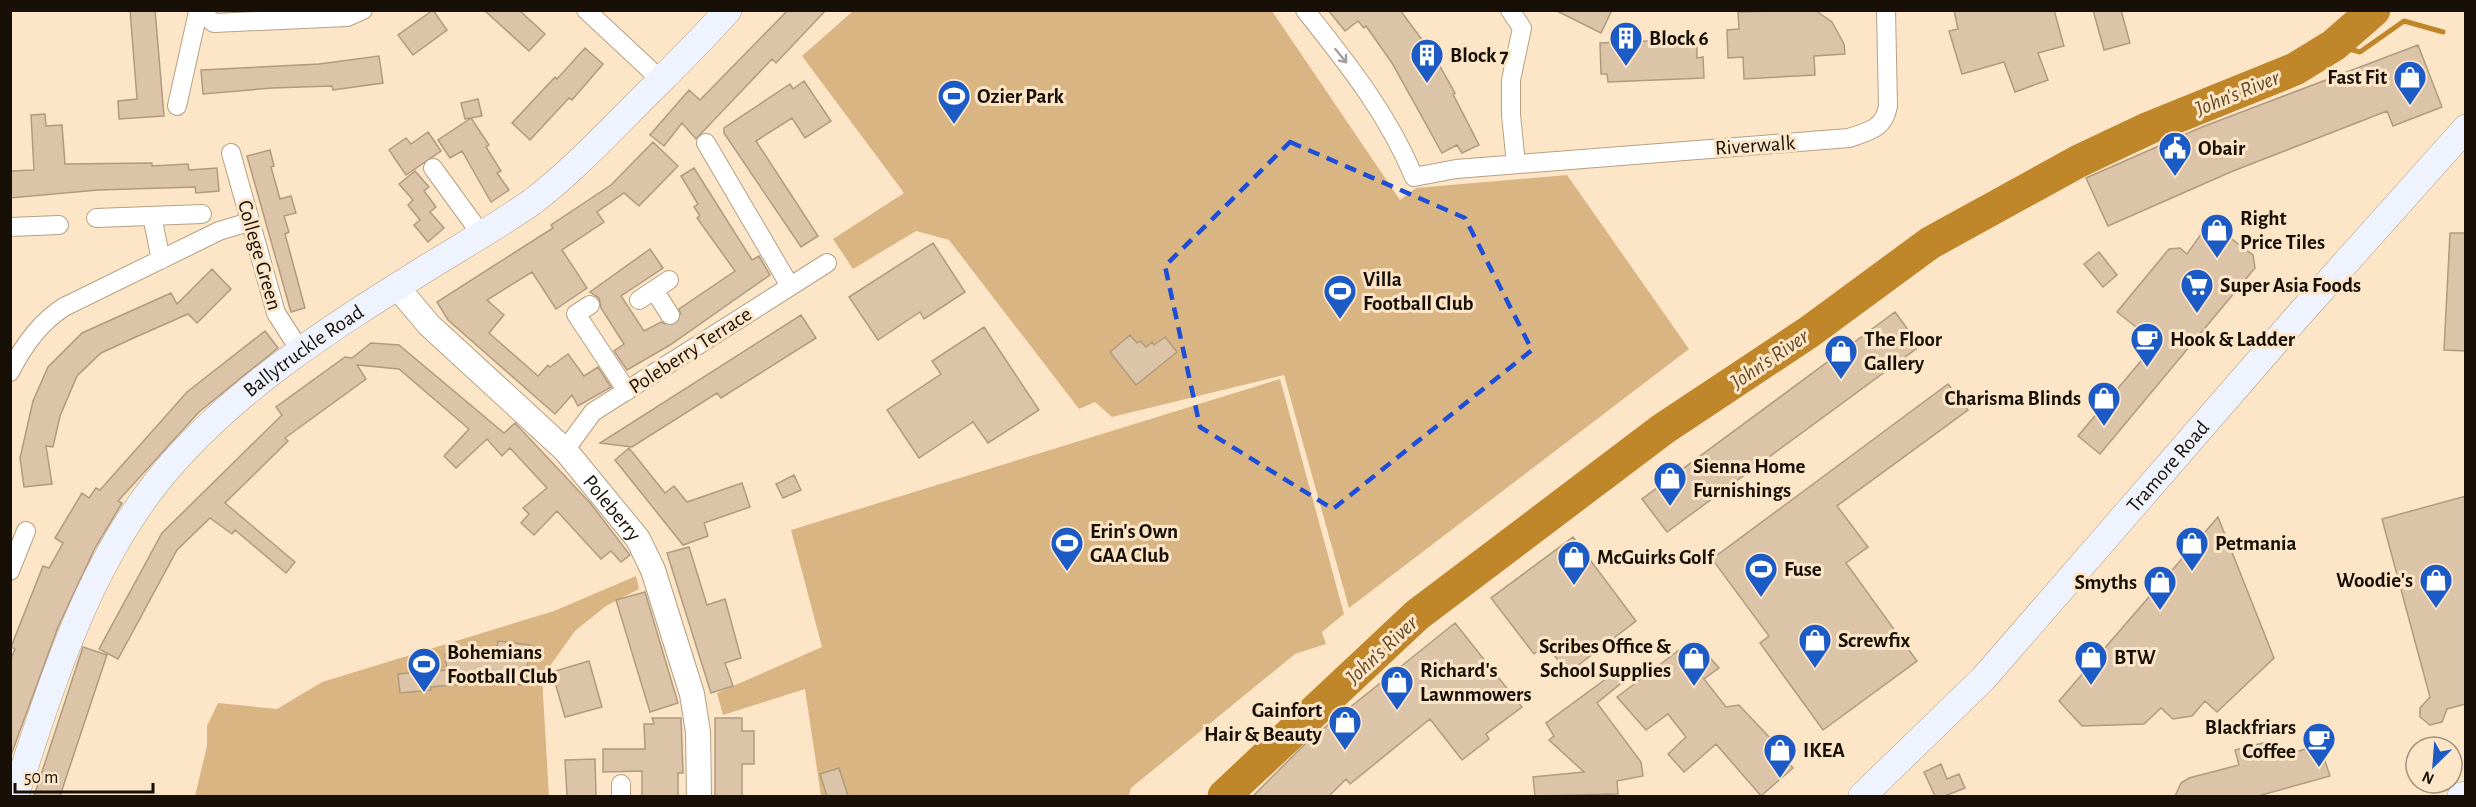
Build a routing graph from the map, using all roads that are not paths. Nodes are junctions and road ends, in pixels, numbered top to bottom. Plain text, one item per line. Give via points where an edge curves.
1 (363, 10) edge
2 (586, 10) edge
3 (728, 10) edge
4 (1305, 10) edge
5 (1510, 10) edge
6 (198, 11) edge
7 (1885, 12) edge
8 (661, 80) junction
9 (177, 106) dead end
10 (2466, 128) edge
11 (706, 143) dead end
12 (231, 153) dead end
13 (1516, 164) junction
14 (433, 168) dead end
15 (202, 214) dead end
16 (152, 216) junction
17 (96, 218) dead end
18 (249, 222) junction
19 (59, 225) dead end
20 (10, 227) edge
21 (481, 234) junction
22 (161, 260) junction
23 (827, 263) dead end
24 (790, 286) junction
25 (397, 287) junction
26 (654, 290) dead end
27 (590, 305) dead end
28 (670, 315) tunnel mouth
29 (301, 352) junction
30 (10, 372) edge
31 (627, 391) junction
32 (565, 450) junction
33 (26, 531) dead end
34 (10, 571) edge
35 (17, 767) edge
36 (2466, 795) edge
37 (15, 796) edge
38 (699, 796) edge
39 (1862, 796) edge
40 (2461, 796) edge

1 - 6 street via 347,17 214,23
2 - 8 street
3 - 8 main road, Ballytruckle Road
4 -> 13 street, Riverwalk via 1353,70 1398,140 1414,177
5 - 13 street via 1522,28 1511,80
6 - 9 street
7 - 13 street, Riverwalk via 1888,106 1878,128 1849,138
8 - 21 main road, Ballytruckle Road via 560,179
10 - 39 main road, Tramore Road via 2305,307 1983,679
11 - 24 street
12 - 18 street, College Green
14 - 21 street
15 - 16 street
16 - 17 street
16 - 22 street
18 - 22 street via 219,231
18 - 29 street, College Green via 276,313
19 - 20 street
21 - 25 main road, Ballytruckle Road
22 - 30 street via 56,312 32,336
23 - 24 street, Poleberry Terrace
24 - 31 street, Poleberry Terrace via 688,342
25 - 29 main road, Ballytruckle Road
25 - 32 street, Poleberry via 429,325
26 - 28 street
27 - 31 street via 576,314
29 - 35 main road, Ballytruckle Road via 202,431 134,513 82,612
31 - 32 street, Poleberry Terrace via 594,412
32 - 38 street, Poleberry via 632,530 653,570 695,706
33 - 34 street
35 - 37 main road, Ballytruckle Road
36 - 40 main road

